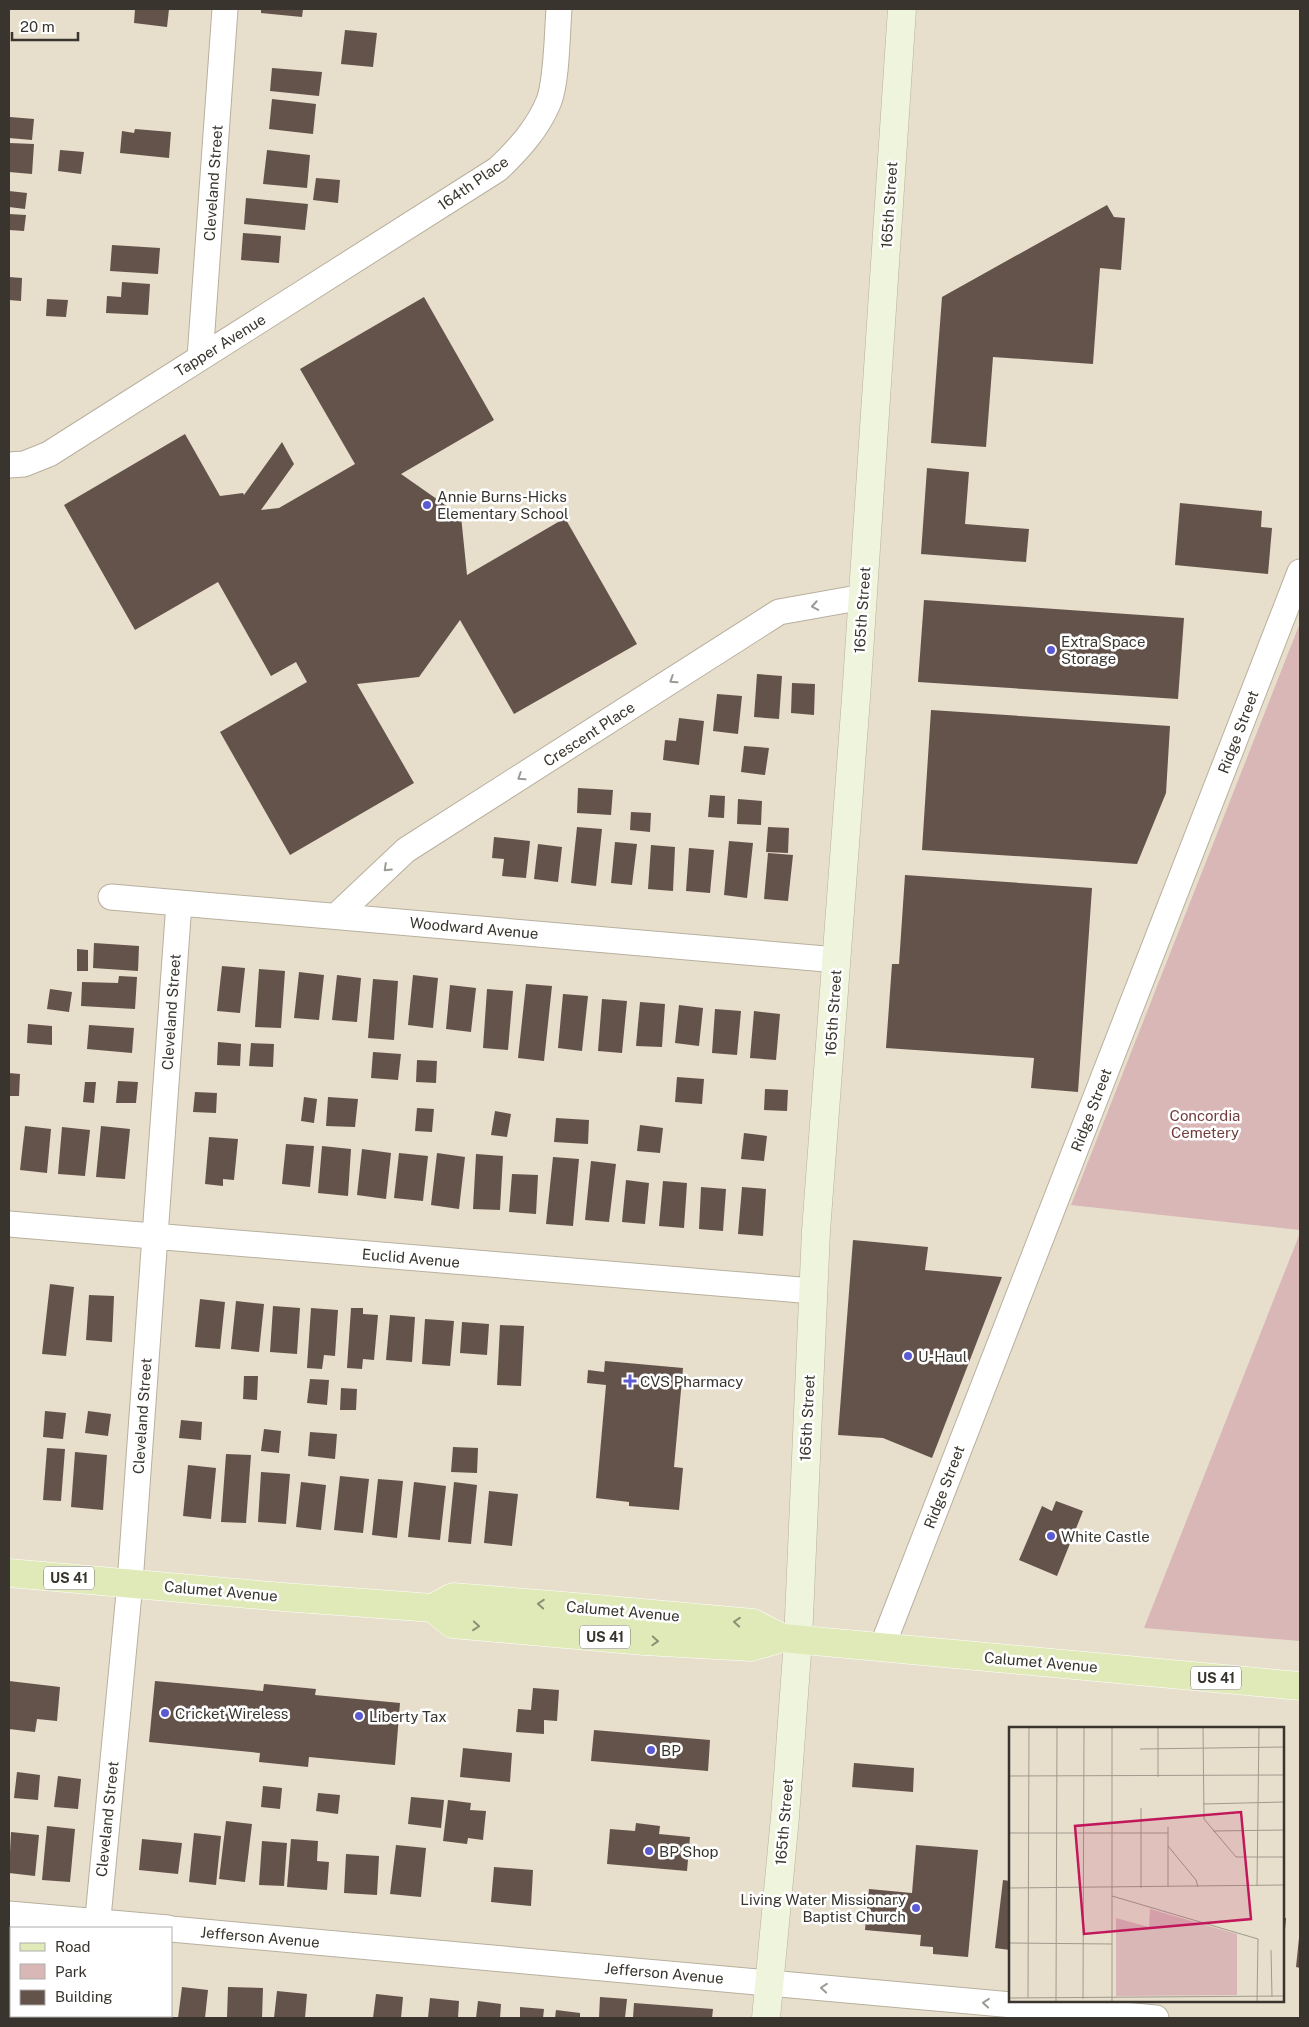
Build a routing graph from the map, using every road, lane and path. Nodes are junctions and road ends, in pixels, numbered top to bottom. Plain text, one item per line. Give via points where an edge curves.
1 (225, 9) edge
2 (559, 9) edge
3 (902, 9) edge
4 (426, 215) joint
5 (200, 358) junction
6 (9, 465) edge
7 (1300, 572) edge
8 (863, 597) junction
9 (111, 897) dead end
10 (179, 903) junction
11 (338, 916) junction
12 (837, 960) junction
13 (9, 1224) edge
14 (155, 1237) junction
15 (812, 1291) junction
16 (9, 1572) edge
17 (130, 1583) junction
18 (790, 1639) junction
19 (882, 1647) junction
20 (1300, 1686) edge
21 (9, 1914) edge
22 (97, 1925) edge
23 (144, 1927) edge
24 (172, 1929) edge
25 (770, 1983) junction
26 (766, 2018) edge
27 (1156, 2018) edge

1 - 5 street, Cleveland Street
2 - 4 street, 164th Place via 550,99 534,129 498,169
3 - 8 main road, 165th Street
4 - 5 street, Tapper Avenue
5 - 6 street, Tapper Avenue via 49,454 24,464
7 - 19 street, Ridge Street
8 -> 11 street, Crescent Place via 779,612 406,850
8 - 12 main road, 165th Street
9 - 10 street, Woodward Avenue
10 - 11 street, Woodward Avenue
10 - 14 street, Cleveland Street
11 - 12 street, Woodward Avenue
12 - 15 main road, 165th Street
13 - 14 street, Euclid Avenue
14 - 15 street, Euclid Avenue
14 - 17 street, Cleveland Street
15 - 18 main road, 165th Street
16 - 17 main road, Calumet Avenue / US 41
17 - 18 main road, Calumet Avenue / US 41 via 433,1608 452,1624 644,1641 751,1647
17 - 22 street, Cleveland Street
18 - 19 main road, Calumet Avenue / US 41
18 - 25 main road, 165th Street via 785,1817
19 - 20 main road, Calumet Avenue / US 41
21 - 22 street
22 - 23 street
24 - 25 street, Jefferson Avenue
25 - 26 main road, 165th Street
27 -> 25 street, Jefferson Avenue

